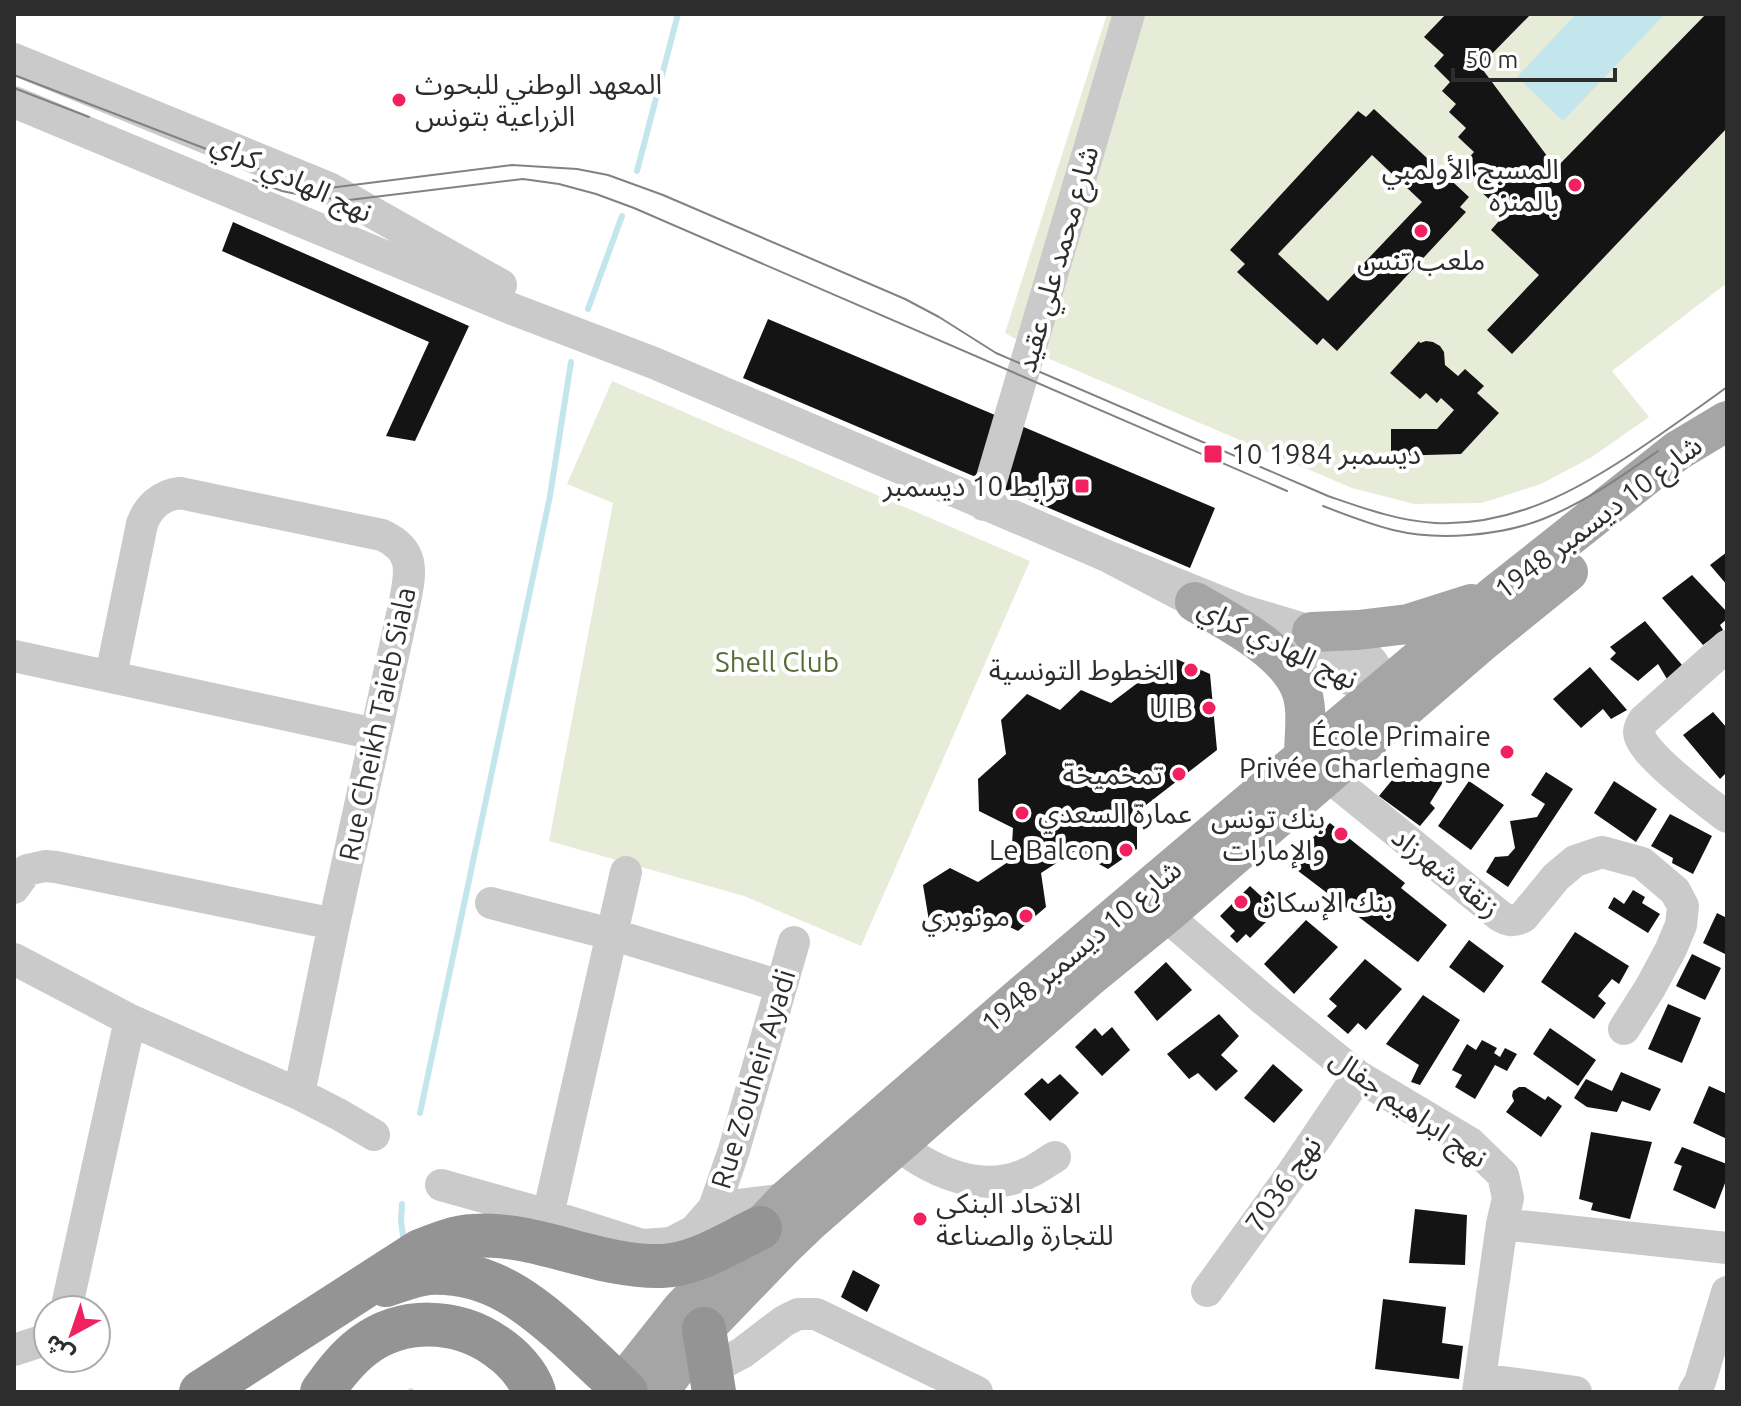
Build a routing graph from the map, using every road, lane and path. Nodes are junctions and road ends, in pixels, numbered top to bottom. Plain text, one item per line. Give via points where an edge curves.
1 (1129, 14) edge
2 (14, 59) edge
3 (14, 102) edge
4 (601, 342) junction
5 (1726, 422) edge
6 (984, 505) junction
7 (1107, 556) junction
8 (1494, 596) junction
9 (1195, 602) junction
10 (1312, 632) junction
11 (1727, 646) edge
12 (14, 656) edge
13 (111, 675) junction
14 (1389, 709) junction
15 (375, 734) junction
16 (1315, 765) junction
17 (1727, 817) edge
18 (626, 872) dead end
19 (14, 888) edge
20 (491, 903) dead end
21 (1153, 905) junction
22 (334, 924) junction
23 (611, 934) junction
24 (794, 942) dead end
25 (14, 959) edge
26 (780, 986) junction
27 (130, 1020) junction
28 (1624, 1029) dead end
29 (1358, 1076) junction
30 (299, 1094) junction
31 (886, 1134) junction
32 (374, 1135) dead end
33 (1055, 1157) dead end
34 (441, 1185) dead end
35 (714, 1208) junction
36 (773, 1214) junction
37 (548, 1215) junction
38 (1502, 1224) junction
39 (1727, 1248) edge
40 (1207, 1291) dead end
41 (70, 1294) edge
42 (355, 1294) junction
43 (1726, 1298) edge
44 (709, 1360) edge
45 (1479, 1385) edge
46 (201, 1392) edge
47 (322, 1392) edge
48 (534, 1392) edge
49 (616, 1392) edge
50 (626, 1392) edge
51 (659, 1392) edge
52 (977, 1392) edge
53 (1576, 1392) edge
54 (1694, 1392) edge

1 - 6 street, شارع محمد علي عقيد
2 - 4 street, نهج الهادي كراي via 329,188
3 - 4 street, نهج الهادي كراي
4 - 6 street, نهج الهادي كراي
5 - 8 main road, شارع 10 ديسمبر 1948 via 1677,451
5 - 14 main road, شارع 10 ديسمبر 1948 via 1692,472 1479,644
6 - 7 street, نهج الهادي كراي
7 - 9 street, نهج الهادي كراي
7 - 10 street, نهج الهادي كراي via 1241,610
8 - 10 main road via 1408,624
8 - 14 main road, شارع 10 ديسمبر 1948
9 - 14 street, نهج الهادي كراي
9 - 16 main road via 1284,664 1300,687
10 - 14 street, نهج الهادي كراي via 1365,654 1380,675
11 - 17 street via 1644,720 1638,735 1681,782
12 - 13 street
13 - 15 street
13 - 15 street, Rue Cheikh Taieb Siala via 142,524 161,499 180,493 382,535 402,550 410,575
14 - 16 main road, شارع 10 ديسمبر 1948
15 - 22 street, Rue Cheikh Taieb Siala
16 - 21 main road, شارع 10 ديسمبر 1948
16 - 28 street, زنقة شهرزاد via 1508,921 1523,917 1575,861 1602,852 1642,863 1675,891 1683,906 1681,925
18 - 23 street
19 - 22 street via 27,870 56,867
20 - 23 street
21 - 29 street, نهج ابراهيم جفال
21 - 31 main road, شارع 10 ديسمبر 1948 via 1018,999
22 - 30 street, Rue Cheikh Taieb Siala
23 - 26 street
23 - 37 street
24 - 26 street, Rue Zouheir Ayadi
25 - 27 street
26 - 35 street, Rue Zouheir Ayadi
27 - 30 street
27 - 41 street
29 - 38 street, نهج ابراهيم جفال via 1470,1143 1503,1175 1508,1198
29 - 40 street, نهج 7036
30 - 32 street
31 - 33 street via 945,1174 972,1181 1026,1174
31 - 36 main road, شارع 10 ديسمبر 1948
31 - 44 main road, شارع 10 ديسمبر 1948 via 784,1246
34 - 37 street, Rue Zouheir Ayadi
35 - 36 street
35 - 37 street, Rue Zouheir Ayadi via 694,1231 671,1243 642,1245
36 - 42 highway via 687,1261 665,1266 632,1265 512,1238 450,1239 420,1251
36 - 49 main road, شارع 10 ديسمبر 1948 via 682,1309
38 - 39 street
38 - 45 street, نهج ابراهيم جفال
42 - 46 highway
42 - 50 highway, bridge via 427,1273 468,1276 505,1288 536,1309
43 - 54 street
44 - 51 main road, شارع 10 ديسمبر 1948
44 - 52 street via 727,1361 784,1321 816,1314
45 - 53 street
47 - 48 highway via 337,1369 364,1345 410,1326 441,1324 482,1336 507,1354

